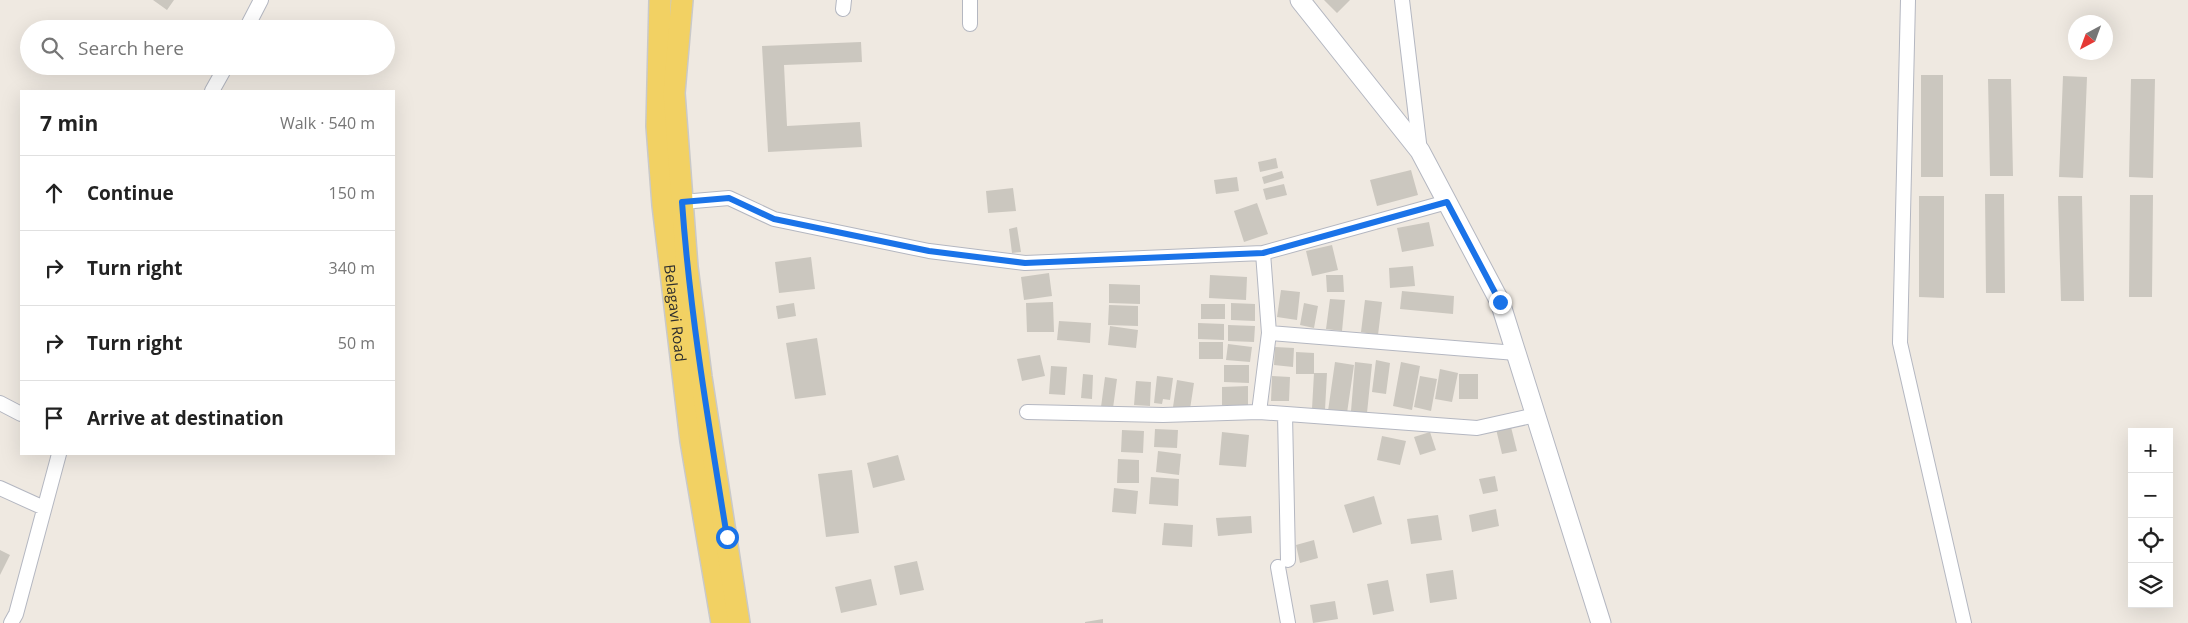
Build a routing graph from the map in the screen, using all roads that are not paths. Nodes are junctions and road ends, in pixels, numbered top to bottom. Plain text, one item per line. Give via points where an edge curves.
1 (261, 0) edge
2 (660, 0) edge
3 (682, 0) edge
4 (970, 0) edge
5 (1300, 0) edge
6 (1402, 0) edge
7 (1908, 0) edge
8 (251, 20) edge
9 (970, 24) dead end
10 (221, 75) edge
11 (213, 90) edge
12 (1420, 151) junction
13 (682, 202) junction
14 (1447, 202) junction
15 (1263, 253) junction
16 (1269, 333) junction
17 (1516, 353) junction
18 (0, 403) edge
19 (1027, 412) dead end
20 (1259, 412) junction
21 (20, 413) edge
22 (1285, 414) junction
23 (1536, 416) junction
24 (59, 455) edge
25 (0, 488) edge
26 (44, 508) junction
27 (11, 623) edge
28 (722, 623) edge
29 (739, 623) edge
30 (1288, 623) edge
31 (1601, 623) edge
32 (1964, 623) edge

1 - 8 street
2 - 28 main road, Belagavi Road via 656,126 663,205 691,441
3 - 13 main road via 674,92
4 - 9 street
5 - 12 main road
6 - 12 street
7 - 32 street via 1900,343
10 - 11 street
12 - 14 main road
13 - 15 street via 729,198 774,219 929,251 1025,263
13 - 29 main road via 700,377
14 - 15 street
14 - 17 main road via 1500,302
15 - 16 street
16 - 17 street
16 - 20 street
17 - 23 main road
18 - 21 street
19 - 20 street via 1163,415
20 - 22 street
22 - 23 street via 1477,428
22 - 30 street via 1283,564
23 - 31 main road
24 - 26 street
25 - 26 street
26 - 27 street

